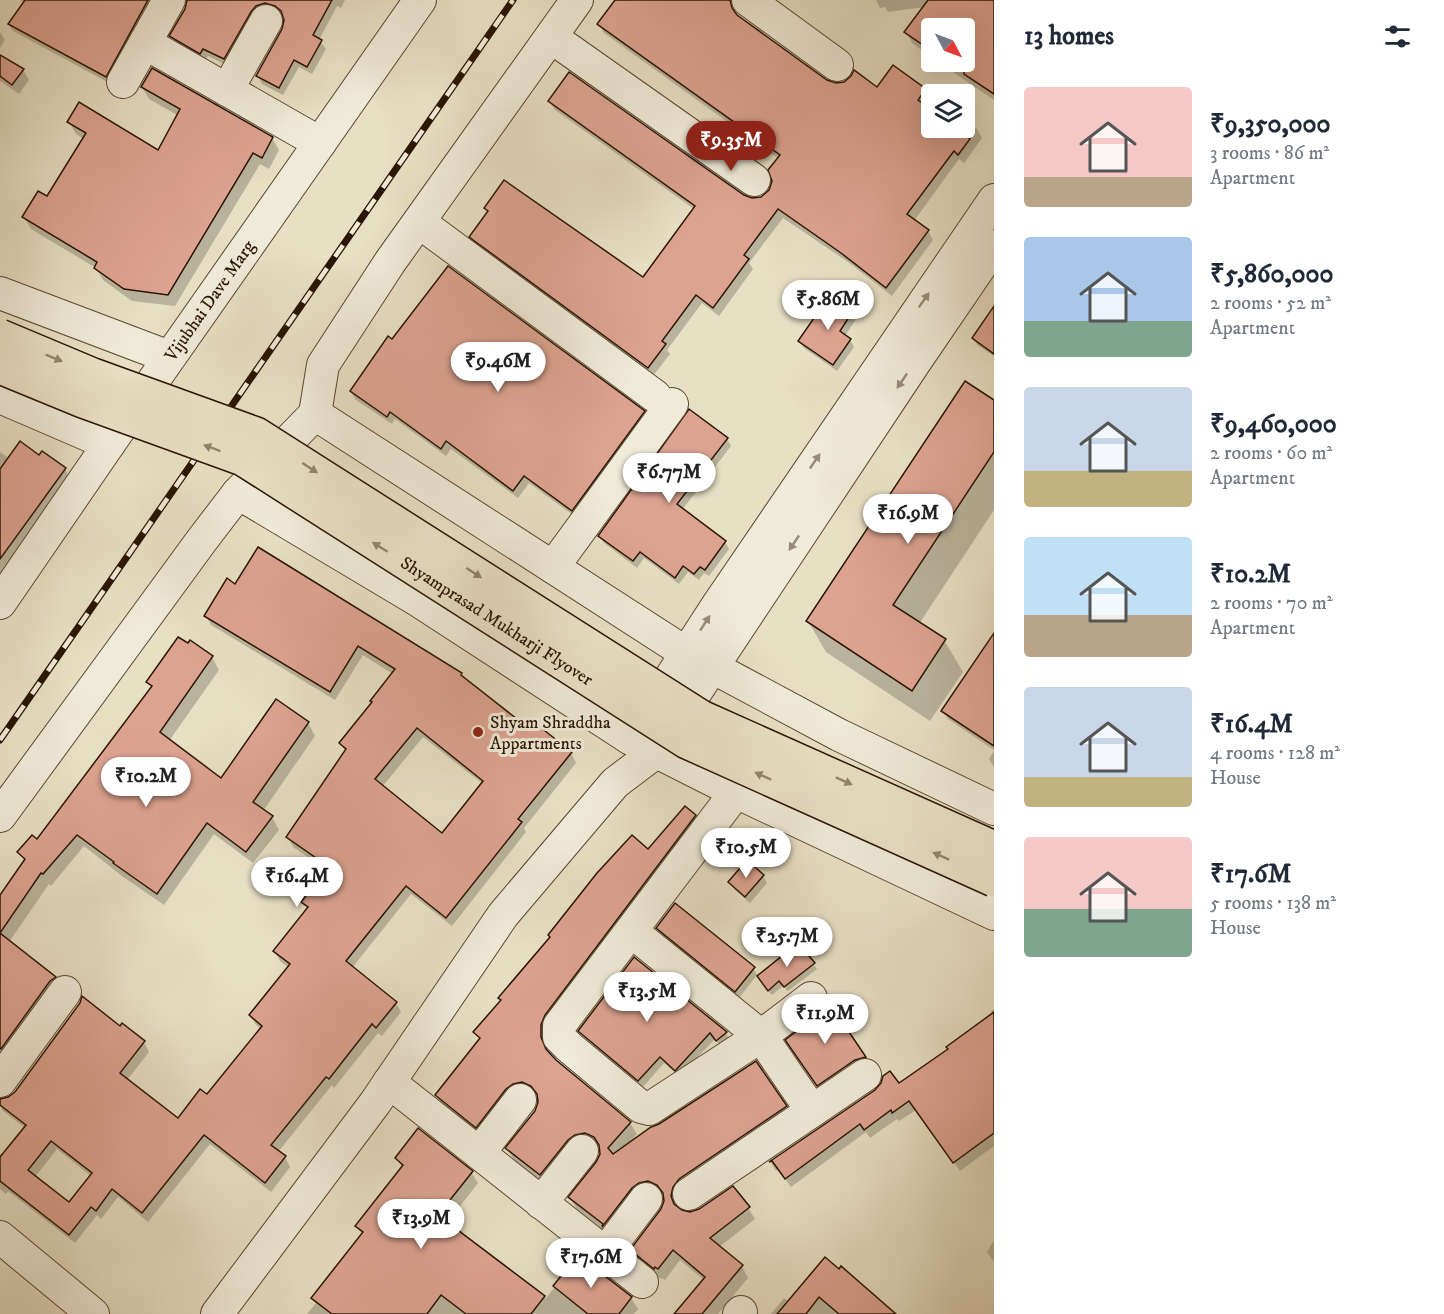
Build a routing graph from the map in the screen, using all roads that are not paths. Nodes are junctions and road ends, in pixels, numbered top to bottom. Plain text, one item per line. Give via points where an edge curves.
1 (169, 0) edge
2 (577, 0) edge
3 (748, 0) edge
4 (415, 2) edge
5 (266, 21) dead end
6 (551, 37) junction
7 (145, 43) junction
8 (837, 65) dead end
9 (123, 82) dead end
10 (227, 90) junction
11 (329, 92) dead end
12 (311, 138) junction
13 (272, 177) dead end
14 (754, 180) dead end
15 (994, 200) edge
16 (419, 222) junction
17 (994, 246) edge
18 (0, 293) edge
19 (0, 336) edge
20 (169, 357) junction
21 (0, 367) edge
22 (0, 397) edge
23 (315, 414) junction
24 (109, 444) junction
25 (238, 493) junction
26 (554, 567) junction
27 (0, 603) edge
28 (699, 660) junction
29 (644, 746) junction
30 (736, 792) junction
31 (994, 809) edge
32 (0, 816) edge
33 (994, 848) edge
34 (994, 880) edge
35 (994, 914) edge
36 (631, 931) junction
37 (65, 992) dead end
38 (811, 998) dead end
39 (761, 1036) junction
40 (865, 1075) dead end
41 (0, 1082) edge
42 (389, 1082) junction
43 (520, 1100) dead end
44 (812, 1111) junction
45 (582, 1151) dead end
46 (479, 1153) junction
47 (689, 1194) dead end
48 (646, 1198) dead end
49 (541, 1203) junction
50 (0, 1237) edge
51 (605, 1253) junction
52 (642, 1282) dead end
53 (93, 1314) edge
54 (217, 1314) edge

1 - 7 street
2 - 6 street
3 - 8 street
4 - 12 street, Vijubhai Dave Marg
5 - 10 street
6 - 14 street
6 - 16 street
7 - 9 street
7 - 10 street
10 - 12 street
11 - 12 street
12 - 13 street
12 - 20 street, Vijubhai Dave Marg
28 -> 15 street via 881,363
16 - 23 street via 323,366
16 - 26 street via 664,400
17 -> 28 street
18 - 20 street
19 -> 33 main road, Shyamprasad Mukharji Flyover, bridge via 93,375 256,434 701,717
20 - 24 street, Vijubhai Dave Marg
34 -> 21 main road, Shyamprasad Mukharji Flyover, bridge via 687,742 243,459
22 - 24 street
23 - 25 street
23 - 26 street
24 - 27 street, Vijubhai Dave Marg
25 - 29 street via 419,601
25 - 32 street
26 - 28 street
28 - 29 street
28 - 31 street via 839,735
29 - 30 street
29 - 42 street via 503,915
30 - 35 street
30 - 36 street
36 - 39 street
36 - 39 street via 559,1026 559,1037 641,1107 649,1109
37 - 41 street
38 - 39 street
39 - 44 street
40 - 44 street
42 - 46 street
42 - 54 street
43 - 46 street
44 - 47 street
45 - 49 street
46 - 49 street
48 - 51 street
49 - 51 street
50 - 53 street
51 - 52 street

